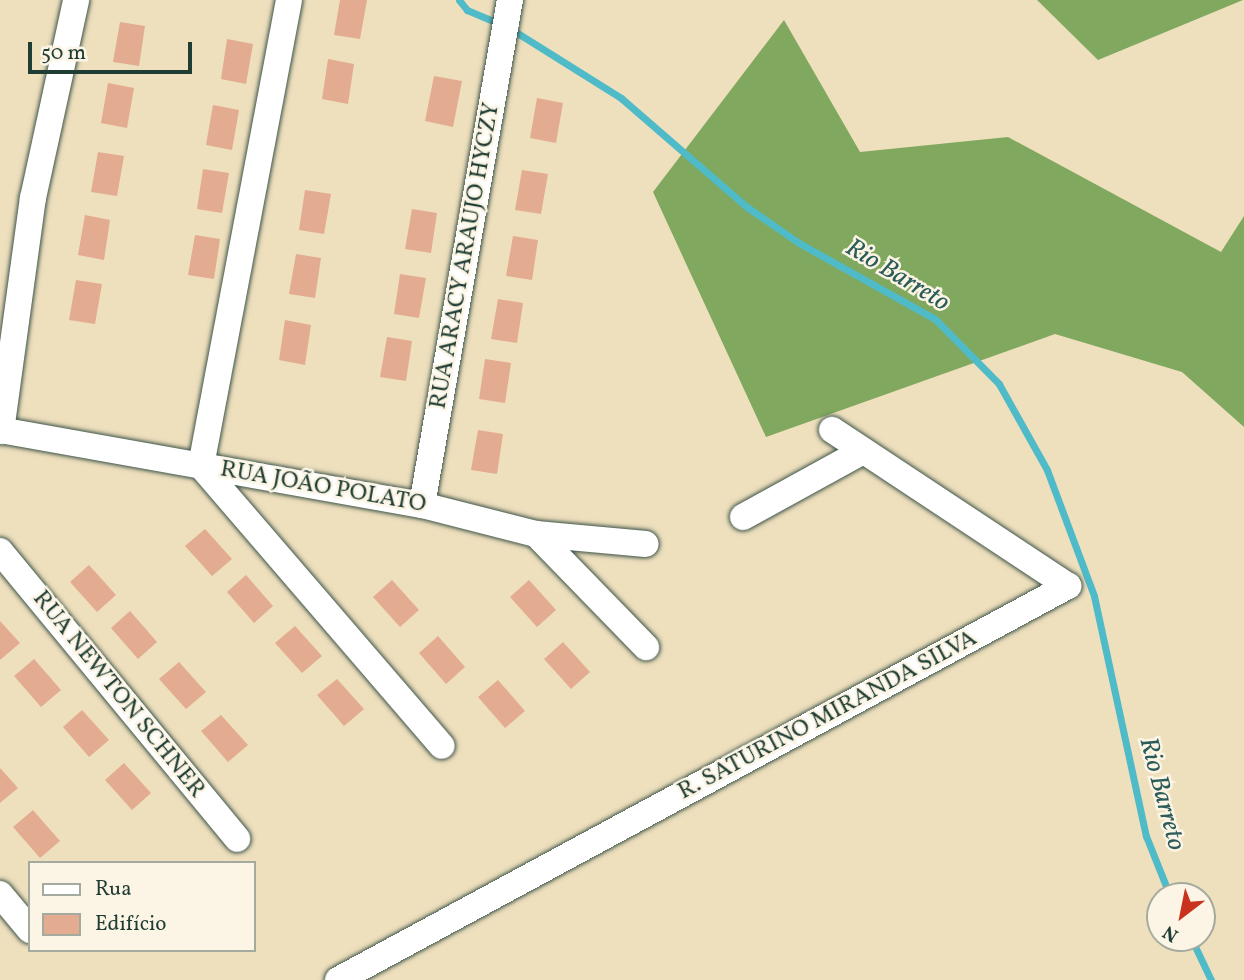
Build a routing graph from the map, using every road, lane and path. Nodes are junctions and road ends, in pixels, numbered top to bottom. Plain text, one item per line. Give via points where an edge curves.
1 (76, 0) edge
2 (289, 0) edge
3 (510, 3) edge
4 (832, 430) dead end
5 (1, 431) edge
6 (863, 451) junction
7 (201, 466) junction
8 (422, 505) junction
9 (743, 517) dead end
10 (536, 534) junction
11 (646, 544) dead end
12 (0, 551) edge
13 (646, 647) dead end
14 (442, 746) dead end
15 (237, 839) dead end
16 (0, 894) edge
17 (28, 928) edge
18 (338, 980) edge

1 - 5 street via 33,198
2 - 7 street
3 - 8 street, RUA ARACY ARAUJO HYCZY
4 - 6 street, R. SATURINO MIRANDA SILVA
5 - 7 street, RUA JOÃO POLATO
6 - 9 street
6 - 18 street, R. SATURINO MIRANDA SILVA via 1068,586
7 - 8 street, RUA JOÃO POLATO
7 - 14 street
8 - 10 street, RUA JOÃO POLATO
10 - 11 street, RUA JOÃO POLATO
10 - 13 street
12 - 15 street, RUA NEWTON SCHNER
16 - 17 street

